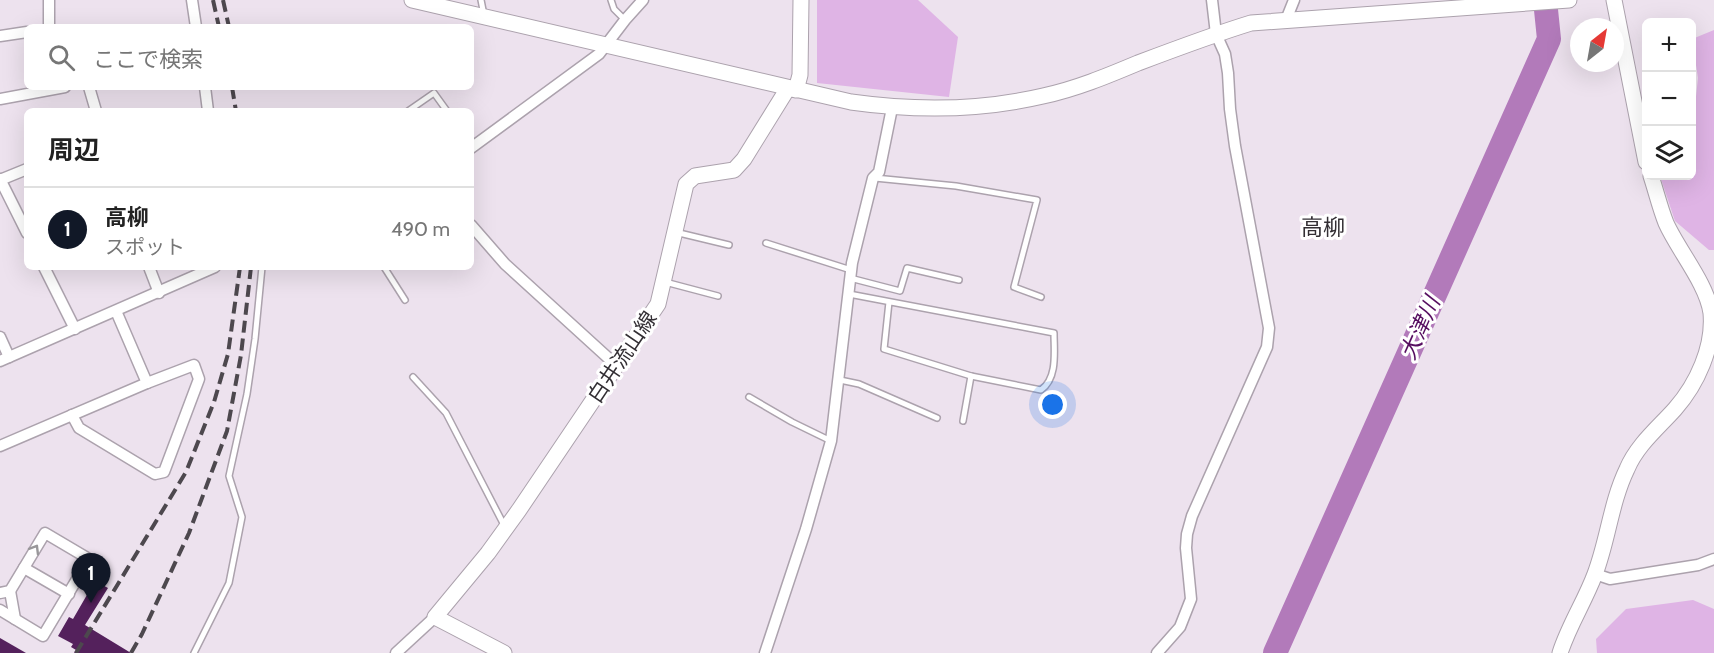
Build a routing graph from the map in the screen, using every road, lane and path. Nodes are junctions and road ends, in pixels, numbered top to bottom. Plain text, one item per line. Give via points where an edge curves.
1 (48, 0) edge
2 (192, 0) edge
3 (412, 0) edge
4 (482, 0) edge
5 (611, 0) edge
6 (643, 0) edge
7 (801, 0) edge
8 (1212, 0) edge
9 (1294, 0) edge
10 (1568, 0) edge
11 (1614, 0) edge
12 (1561, 1) edge
13 (434, 3) edge
14 (484, 17) junction
15 (625, 20) junction
16 (1286, 20) junction
17 (49, 24) edge
18 (196, 24) edge
19 (24, 32) edge
20 (1216, 34) junction
21 (0, 36) edge
22 (608, 45) junction
23 (792, 89) junction
24 (49, 90) edge
25 (90, 90) edge
26 (205, 90) edge
27 (0, 99) edge
28 (95, 108) edge
29 (208, 108) edge
30 (412, 108) edge
31 (445, 108) edge
32 (892, 108) junction
33 (1642, 137) edge
34 (474, 145) edge
35 (24, 170) edge
36 (873, 178) junction
37 (0, 180) edge
38 (1652, 180) edge
39 (24, 227) edge
40 (474, 228) edge
41 (674, 232) junction
42 (766, 243) dead end
43 (729, 245) dead end
44 (46, 270) edge
45 (150, 270) edge
46 (209, 270) edge
47 (262, 270) edge
48 (386, 270) edge
49 (851, 274) junction
50 (959, 280) dead end
51 (663, 281) junction
52 (159, 293) junction
53 (849, 294) junction
54 (718, 296) dead end
55 (1041, 297) dead end
56 (405, 300) dead end
57 (889, 302) junction
58 (116, 311) junction
59 (75, 329) junction
60 (0, 337) edge
61 (4, 359) edge
62 (617, 366) junction
63 (971, 376) junction
64 (413, 377) dead end
65 (840, 380) junction
66 (147, 383) junction
67 (749, 397) dead end
68 (72, 415) junction
69 (937, 418) dead end
70 (963, 421) dead end
71 (831, 441) junction
72 (0, 446) edge
73 (506, 528) junction
74 (1714, 559) edge
75 (24, 568) junction
76 (1595, 574) junction
77 (5, 592) edge
78 (69, 594) junction
79 (0, 610) edge
80 (435, 617) junction
81 (15, 619) junction
82 (194, 653) edge
83 (396, 653) edge
84 (504, 653) edge
85 (765, 653) edge
86 (1157, 653) edge
87 (1560, 653) edge

1 - 17 street
2 - 18 street
3 - 13 street
4 - 14 lane
5 - 15 lane
6 - 15 street
7 - 23 street, 白井流山線 via 800,75 796,90
8 - 20 street
9 - 16 street
10 - 12 street
11 - 33 street
12 - 16 street
13 - 14 street
14 - 22 street
15 - 22 street
16 - 20 street via 1251,23
19 - 21 street
20 - 32 street via 1089,83 1044,96 980,107
20 - 86 street via 1225,54 1235,146 1269,328 1267,347 1192,516 1187,534 1191,599 1187,614
22 - 23 street
22 - 34 street
23 - 32 street
23 - 41 street, 白井流山線 via 788,88 734,170 695,176 686,184
24 - 27 street
25 - 28 street
26 - 29 street
30 - 31 lane via 434,93
32 - 36 street via 879,172
35 - 37 street
36 - 49 street
36 - 55 lane via 956,186 1038,200 1014,287
37 - 39 street
38 - 76 street via 1666,223 1706,296 1712,328 1698,375 1626,469
40 - 62 street via 505,264
41 - 43 lane
41 - 51 street, 白井流山線
42 - 49 lane
44 - 59 street
45 - 52 street
46 - 52 street
47 - 82 lane via 247,394 229,476 242,517 229,583
48 - 56 lane
49 - 50 lane via 900,291 907,268
49 - 53 street
51 - 54 lane
51 - 62 street, 白井流山線 via 658,304
52 - 58 street
53 - 57 lane
53 - 65 street
57 - 63 lane via 884,349
57 - 63 lane via 1054,333 1054,365 1047,386 1041,390
58 - 59 street
58 - 66 street
59 - 61 street
60 - 61 street
62 - 73 street, 白井流山線
63 - 70 lane
64 - 73 lane via 446,413
65 - 69 lane via 859,384
65 - 71 street
66 - 68 street
66 - 68 street via 194,365 199,379 164,472 155,474 79,428
67 - 71 lane
68 - 72 street
71 - 85 street
73 - 80 street, 白井流山線
74 - 76 street via 1610,579
75 - 77 street
75 - 78 street
75 -> 78 street via 45,533 89,560
76 - 87 street
77 - 81 street
78 - 81 street via 44,636
79 - 81 street
80 - 83 street
80 - 84 street

